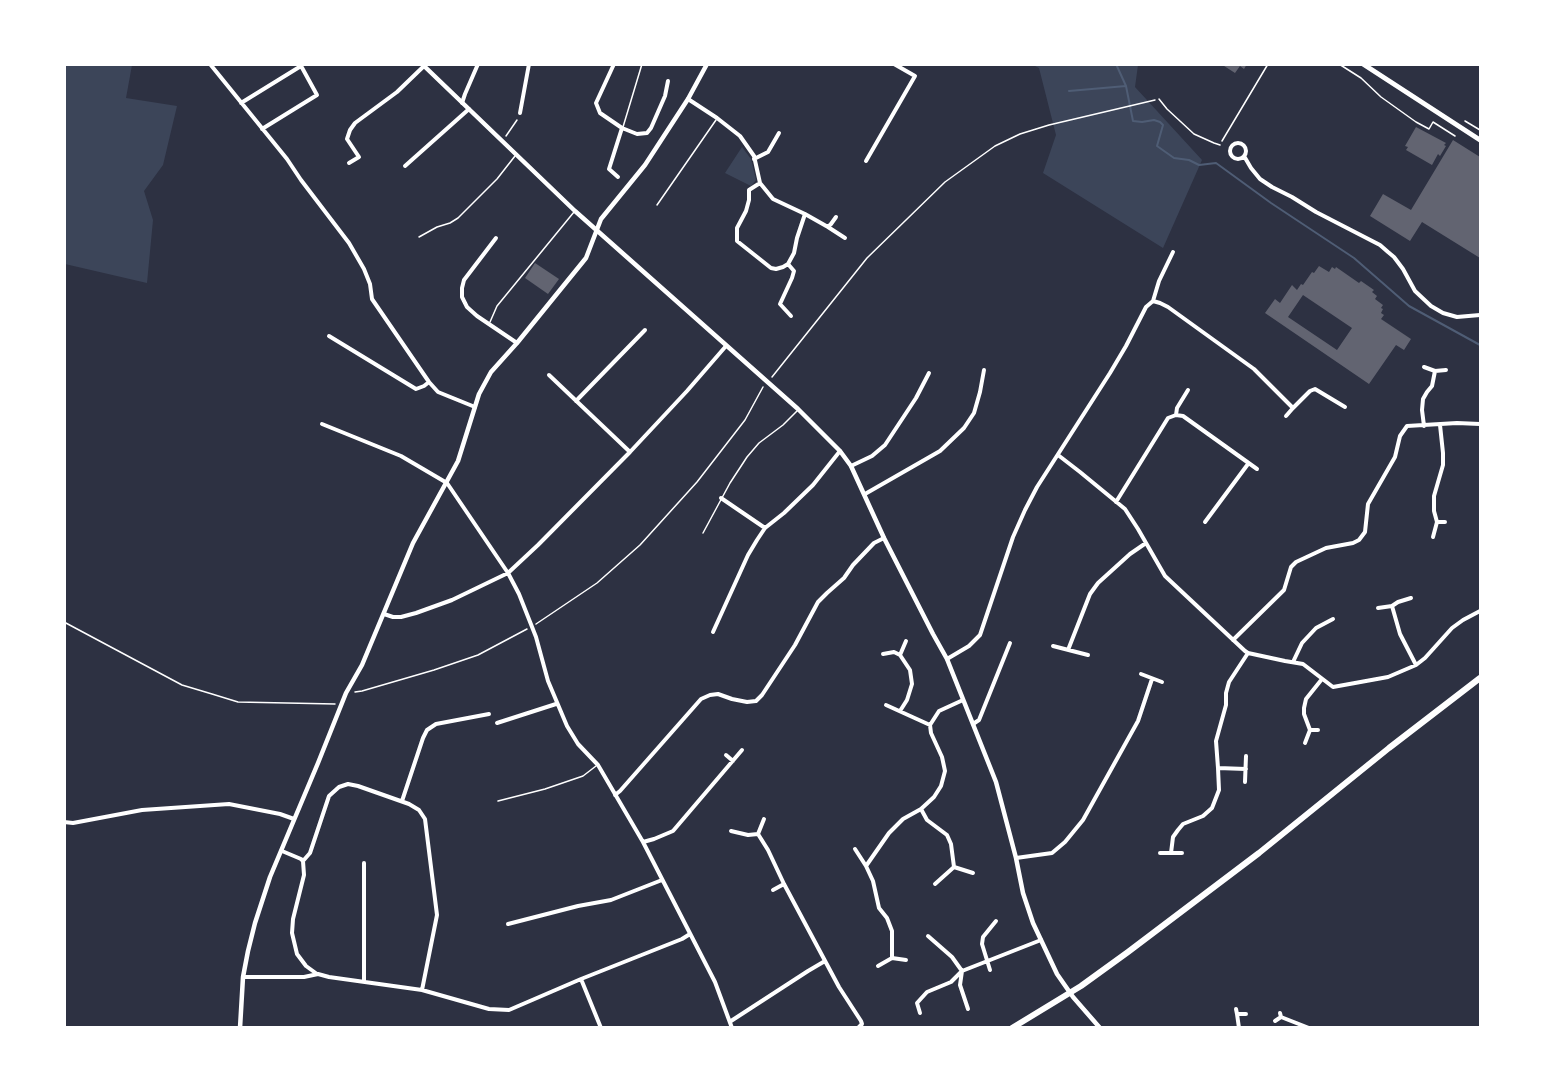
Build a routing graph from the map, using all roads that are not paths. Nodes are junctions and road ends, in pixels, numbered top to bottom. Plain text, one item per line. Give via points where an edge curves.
1 (210, 64) edge
2 (478, 64) edge
3 (529, 64) edge
4 (614, 64) edge
5 (642, 64) edge
6 (707, 64) edge
7 (894, 64) edge
8 (1363, 64) edge
9 (301, 65) edge
10 (423, 65) edge
11 (668, 81) dead end
12 (688, 99) junction
13 (1159, 99) road end
14 (241, 103) junction
15 (462, 104) junction
16 (469, 109) junction
17 (520, 113) road end
18 (717, 118) junction
19 (622, 128) junction
20 (262, 129) junction
21 (779, 133) dead end
22 (1480, 140) edge
23 (1221, 145) road end
24 (516, 155) junction
25 (1244, 156) junction
26 (754, 159) junction
27 (866, 161) dead end
28 (349, 163) dead end
29 (405, 166) dead end
30 (618, 177) dead end
31 (760, 183) junction
32 (657, 205) dead end
33 (574, 211) junction
34 (805, 214) junction
35 (836, 216) dead end
36 (828, 227) junction
37 (596, 230) junction
38 (419, 237) dead end
39 (496, 238) dead end
40 (845, 238) dead end
41 (1173, 252) dead end
42 (788, 264) junction
43 (1153, 302) junction
44 (1480, 315) edge
45 (791, 316) dead end
46 (488, 325) junction
47 (645, 330) dead end
48 (329, 336) dead end
49 (517, 343) junction
50 (726, 346) junction
51 (1424, 367) dead end
52 (984, 370) dead end
53 (1446, 370) dead end
54 (1435, 371) junction
55 (929, 373) dead end
56 (549, 375) dead end
57 (429, 382) junction
58 (1188, 390) dead end
59 (576, 401) junction
60 (474, 407) junction
61 (1345, 407) dead end
62 (1293, 408) junction
63 (798, 410) junction
64 (1176, 415) junction
65 (1286, 416) dead end
66 (322, 423) dead end
67 (1480, 424) edge
68 (1440, 425) junction
69 (1424, 426) junction
70 (840, 451) junction
71 (630, 452) junction
72 (1058, 455) junction
73 (1248, 464) junction
74 (851, 466) junction
75 (1257, 469) dead end
76 (447, 483) junction
77 (865, 494) junction
78 (721, 498) junction
79 (1116, 502) junction
80 (1205, 522) dead end
81 (1437, 522) junction
82 (1445, 522) dead end
83 (765, 528) junction
84 (703, 533) dead end
85 (1432, 537) dead end
86 (884, 538) junction
87 (1146, 543) junction
88 (508, 573) junction
89 (1411, 598) dead end
90 (1392, 606) junction
91 (1378, 608) dead end
92 (1480, 611) edge
93 (384, 614) junction
94 (1333, 619) dead end
95 (713, 632) dead end
96 (1233, 640) junction
97 (906, 641) dead end
98 (1010, 643) dead end
99 (1053, 646) dead end
100 (1068, 650) junction
101 (1248, 653) junction
102 (884, 654) dead end
103 (900, 655) junction
104 (1088, 655) dead end
105 (947, 659) junction
106 (1293, 662) junction
107 (1416, 665) junction
108 (1141, 674) dead end
109 (1480, 678) edge
110 (1152, 679) junction
111 (1322, 679) junction
112 (1162, 682) dead end
113 (963, 700) junction
114 (556, 704) junction
115 (886, 705) dead end
116 (900, 711) junction
117 (489, 714) dead end
118 (497, 723) dead end
119 (973, 724) junction
120 (930, 725) junction
121 (1310, 730) junction
122 (1318, 730) dead end
123 (1305, 743) dead end
124 (742, 750) dead end
125 (726, 755) dead end
126 (1246, 756) dead end
127 (733, 761) junction
128 (598, 765) junction
129 (1218, 768) junction
130 (1246, 769) junction
131 (1245, 782) dead end
132 (615, 795) junction
133 (402, 801) junction
134 (498, 801) dead end
135 (921, 809) junction
136 (764, 819) dead end
137 (295, 820) junction
138 (64, 822) edge
139 (731, 831) dead end
140 (758, 834) junction
141 (643, 842) junction
142 (855, 849) dead end
143 (282, 851) junction
144 (1160, 853) dead end
145 (1171, 853) junction
146 (1182, 853) dead end
147 (1016, 858) junction
148 (303, 861) junction
149 (364, 863) dead end
150 (866, 866) junction
151 (954, 867) junction
152 (973, 873) dead end
153 (662, 880) junction
154 (784, 884) junction
155 (935, 884) dead end
156 (773, 890) dead end
157 (996, 921) dead end
158 (508, 924) dead end
159 (690, 934) junction
160 (928, 936) dead end
161 (1041, 940) junction
162 (891, 958) junction
163 (906, 960) dead end
164 (825, 961) junction
165 (986, 961) junction
166 (878, 966) dead end
167 (990, 970) dead end
168 (963, 971) junction
169 (318, 974) junction
170 (243, 977) junction
171 (581, 979) junction
172 (364, 982) junction
173 (422, 990) junction
174 (968, 1009) dead end
175 (920, 1013) dead end
176 (1246, 1014) dead end
177 (731, 1021) junction
178 (1275, 1021) dead end
179 (1099, 1027) edge
180 (240, 1028) edge
181 (601, 1028) edge
182 (732, 1028) edge
183 (858, 1028) edge
184 (1012, 1028) edge
185 (1239, 1028) edge
186 (1309, 1028) edge

1 - 14 street
2 - 15 street
3 - 17 street
4 - 19 street via 596,103 600,113
5 - 19 lane
6 - 12 street
7 - 27 street via 915,76
8 - 22 main road
9 - 14 street
9 - 20 street via 317,95
10 - 15 street
10 - 28 street via 397,92 355,123 346,139 359,157
11 - 19 street via 651,128 637,134
12 - 18 street
12 - 37 street
13 - 23 lane via 1194,134
14 - 20 street
15 - 16 street
16 - 24 street
16 - 29 street
18 - 26 street via 740,136
18 - 32 lane
19 - 30 street via 609,169
20 - 57 street via 350,243 370,284 372,299
21 - 26 street via 768,152
24 - 33 street
24 - 38 lane via 458,218
25 - 25 street via 1233,158 1231,146 1243,144
25 - 44 street via 1260,179 1272,187 1380,245 1394,257 1415,291 1431,306 1457,317
26 - 31 street
31 - 34 street via 773,199
31 - 42 street via 749,190 737,241 771,268
33 - 37 street
33 - 46 lane via 497,306
34 - 36 street
34 - 42 street
35 - 36 street
36 - 40 street
37 - 49 street via 586,258
37 - 50 street
39 - 46 street via 462,288 467,307
41 - 43 street
42 - 45 street via 794,271 780,304
43 - 62 street via 1168,307 1254,369
43 - 72 street via 1146,307 1110,374
46 - 49 street
47 - 59 street
48 - 57 street via 416,389
49 - 60 street via 491,372
50 - 63 street
50 - 71 street
51 - 54 street
52 - 77 street via 974,413 964,428 940,451
53 - 54 street
54 - 69 street via 1432,386 1423,399
55 - 74 street via 885,445
56 - 59 street
57 - 60 street via 438,392
58 - 64 street
59 - 71 street
60 - 76 street via 458,461
61 - 62 street via 1315,389
62 - 65 street
63 - 70 street
63 - 78 lane via 759,443
64 - 73 street via 1183,416
64 - 79 street via 1168,418
66 - 76 street via 401,456
67 - 68 street
68 - 69 street
68 - 81 street via 1443,465 1434,496
69 - 96 street via 1403,429 1395,457 1368,504 1365,532 1359,540 1326,548 1296,562 1284,590
70 - 74 street
70 - 83 street via 800,499
71 - 88 street
72 - 79 street
72 - 105 street via 1037,487 1013,537 980,635
73 - 75 street
73 - 80 street
74 - 77 street
76 - 88 street
76 - 93 street via 413,543
77 - 86 street
78 - 83 street
78 - 84 lane
79 - 87 street via 1125,509
81 - 82 street
81 - 85 street
83 - 95 street via 748,555
86 - 105 street
86 - 132 street via 874,543 826,593 756,701 718,694 701,699
87 - 96 street via 1165,576
87 - 100 street via 1098,583
88 - 93 street via 416,613 401,617
88 - 114 street via 528,617
89 - 90 street
90 - 91 street
90 - 107 street via 1400,634
92 - 107 street via 1452,628
93 - 137 street via 346,693
94 - 106 street via 1316,628 1302,643
96 - 101 street
97 - 103 street
98 - 119 street via 979,720
99 - 100 street
100 - 104 street
101 - 106 street
101 - 129 street via 1226,693 1216,741
102 - 103 street
103 - 116 street via 910,670 912,684
105 - 113 street
106 - 111 street via 1303,664
107 - 111 street via 1388,677 1347,685 1333,687
108 - 110 street
109 - 184 highway via 1128,952
110 - 112 street
110 - 147 street via 1138,721 1083,820 1052,853
111 - 121 street via 1306,699 1304,714
113 - 119 street
113 - 120 street via 939,711
114 - 118 street
114 - 128 street via 578,744
115 - 116 street
116 - 120 street
117 - 133 street via 430,727 424,734
119 - 147 street via 996,782
120 - 135 street via 945,771 941,786
121 - 122 street
121 - 123 street
124 - 127 street
125 - 127 street
126 - 130 street
127 - 141 street via 673,831
128 - 132 street
128 - 134 lane via 583,776
129 - 130 street
129 - 145 street via 1219,790 1212,808 1183,824 1173,837
130 - 131 street
132 - 141 street
133 - 148 street via 354,784 335,789 329,796 310,853
133 - 173 street via 416,807 425,819 436,904
135 - 150 street via 889,832
135 - 151 street via 927,820 947,835
136 - 140 street
137 - 138 street via 229,804 152,809
137 - 143 street
139 - 140 street
140 - 154 street
141 - 153 street
142 - 150 street
143 - 148 street
143 - 170 street via 255,923
144 - 145 street
145 - 146 street
147 - 161 street via 1023,893
148 - 169 street via 304,875 292,933 297,954
149 - 172 street
150 - 162 street via 879,908 892,931
151 - 152 street
151 - 155 street
153 - 158 street via 611,900
153 - 159 street
154 - 156 street
154 - 164 street
157 - 165 street via 983,937
159 - 171 street
159 - 177 street
160 - 168 street
161 - 165 street
161 - 179 street via 1057,974
162 - 163 street
162 - 166 street
164 - 177 street
164 - 183 street via 862,1024
165 - 167 street
165 - 168 street
168 - 174 street via 960,985
168 - 175 street via 951,982 927,992 917,1003
169 - 170 street
169 - 172 street
170 - 180 street
171 - 173 street via 509,1010 489,1009
171 - 181 street
172 - 173 street
176 - 185 street via 1237,1011
177 - 182 street
178 - 186 street via 1280,1015

